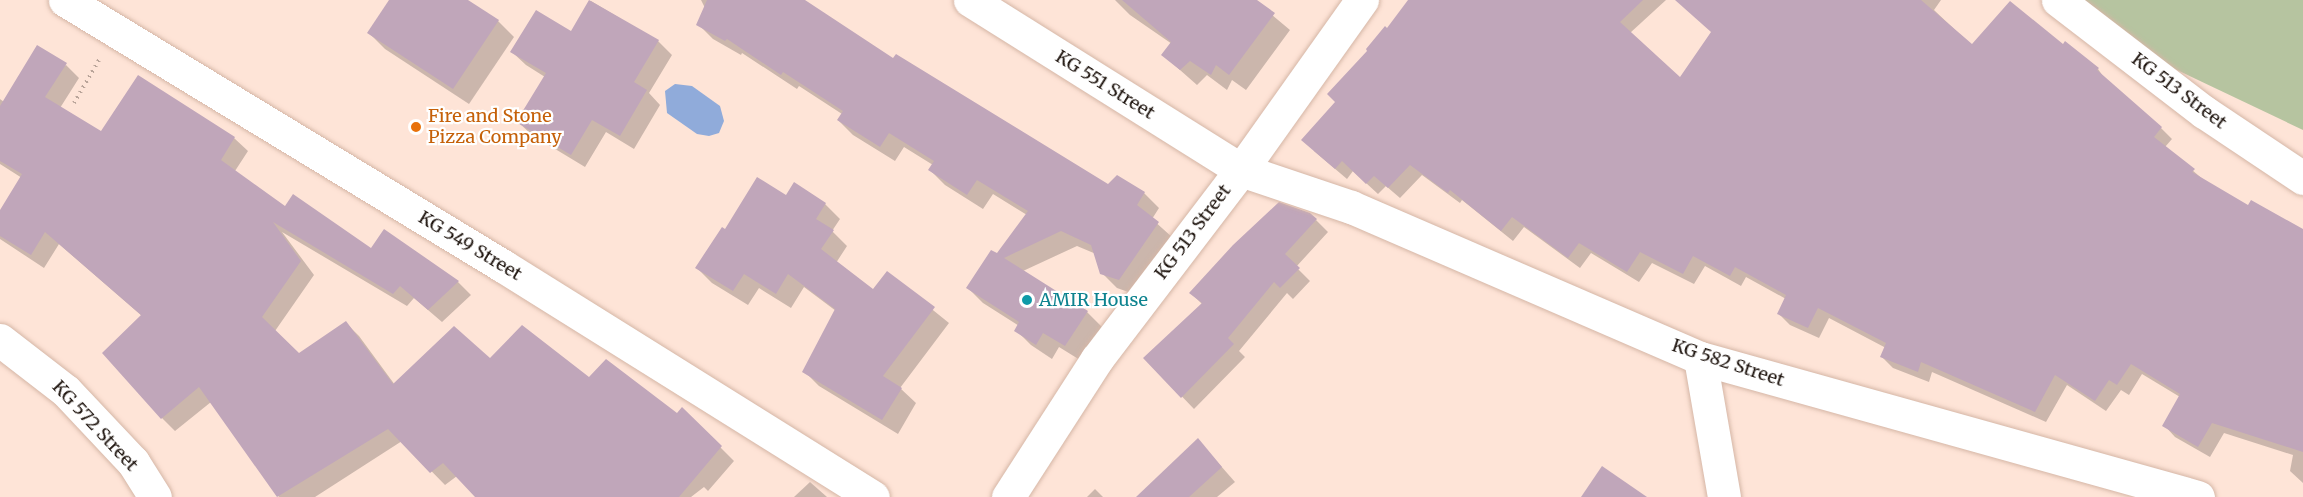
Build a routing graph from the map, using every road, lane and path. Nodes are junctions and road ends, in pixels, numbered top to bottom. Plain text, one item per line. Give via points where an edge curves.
1 (65, 0) edge
2 (970, 0) edge
3 (1362, 0) edge
4 (2058, 0) edge
5 (114, 30) junction
6 (74, 103) dead end
7 (1241, 170) junction
8 (2303, 178) edge
9 (0, 340) edge
10 (1700, 358) junction
11 (154, 497) edge
12 (873, 497) edge
13 (1008, 497) edge
14 (1724, 497) edge
15 (2198, 497) edge

1 - 5 street, KG 549 Street
2 - 7 street, KG 551 Street
3 - 7 street, KG 513 Street
4 - 8 street, KG 513 Street via 2204,112
5 - 6 path
5 - 12 street, KG 549 Street via 493,259
7 - 10 street, KG 582 Street via 1351,207
7 - 13 street, KG 513 Street via 1097,359
9 - 11 street, KG 572 Street via 66,391 133,462
10 - 14 street
10 - 15 street, KG 582 Street

